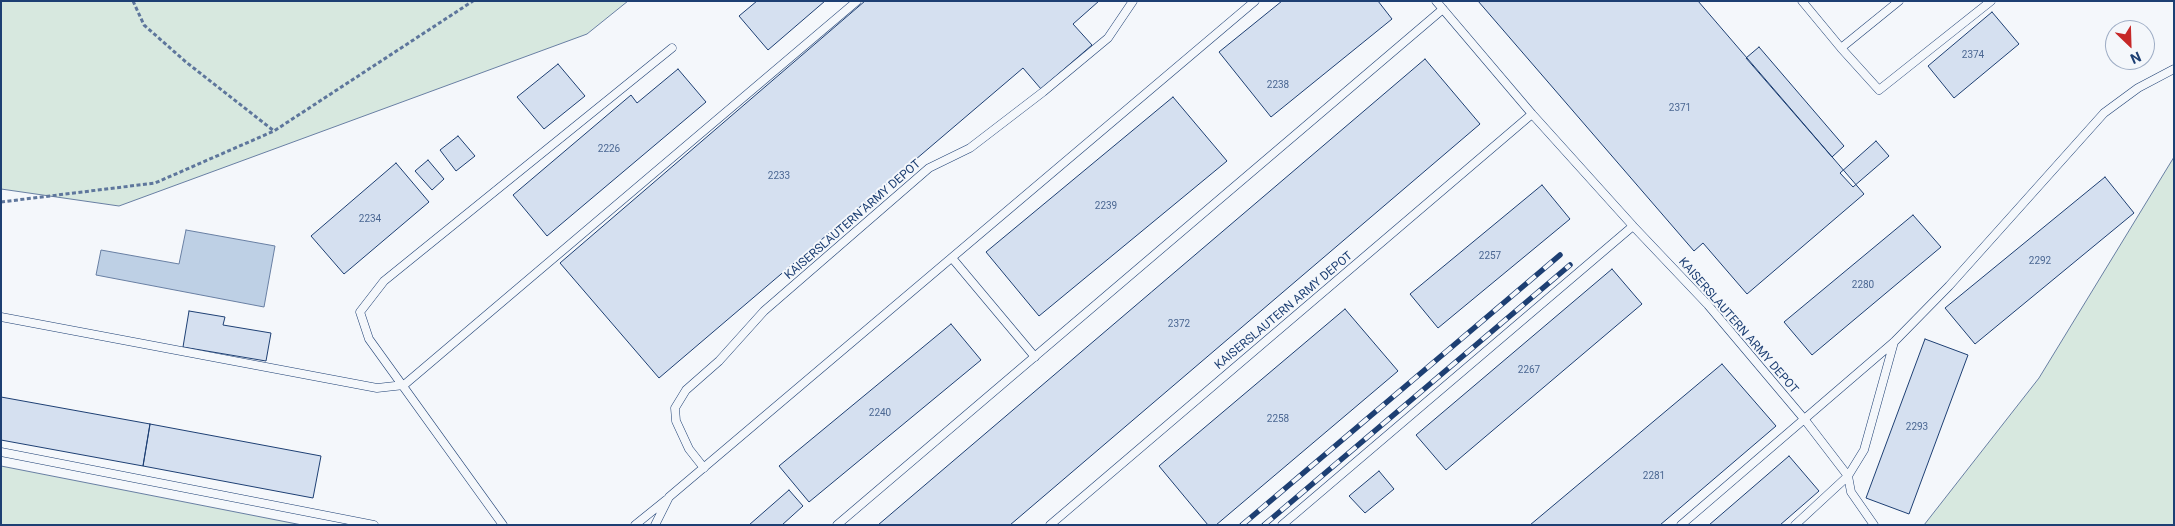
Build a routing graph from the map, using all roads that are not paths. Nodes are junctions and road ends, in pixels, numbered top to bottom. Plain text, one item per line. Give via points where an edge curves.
1 (857, 1) edge
2 (1133, 1) edge
3 (1255, 1) edge
4 (1436, 1) edge
5 (1802, 1) edge
6 (1899, 1) edge
7 (1991, 1) edge
8 (1442, 9) junction
9 (672, 48) dead end
10 (1841, 48) junction
11 (2174, 69) edge
12 (1532, 114) junction
13 (1633, 226) junction
14 (952, 258) junction
15 (1, 317) edge
16 (1894, 342) junction
17 (1035, 357) junction
18 (404, 385) junction
19 (1805, 420) junction
20 (1, 452) edge
21 (704, 468) junction
22 (1848, 476) junction
23 (669, 497) junction
24 (374, 525) edge
25 (503, 525) edge
26 (635, 525) edge
27 (654, 525) edge
28 (837, 525) edge
29 (1050, 525) edge
30 (1282, 525) edge
31 (1681, 525) edge
32 (1795, 525) edge
33 (1874, 525) edge

1 - 18 lane
2 - 21 lane, KAISERSLAUTERN ARMY DEPOT via 1108,38 970,148 930,168 764,311 719,361 686,390 675,408 676,421 689,449
3 - 14 lane
4 - 8 lane, KAISERSLAUTERN ARMY DEPOT
5 - 10 lane
6 - 10 lane
7 - 10 lane via 1879,90
8 - 12 lane, KAISERSLAUTERN ARMY DEPOT
8 - 17 lane
9 - 18 lane via 384,281 360,312 369,339
11 - 16 lane via 2138,88 2104,113 1949,286
12 - 13 lane, KAISERSLAUTERN ARMY DEPOT
12 - 29 lane, KAISERSLAUTERN ARMY DEPOT
13 - 19 lane, KAISERSLAUTERN ARMY DEPOT via 1708,305
13 - 30 lane
14 - 17 lane
14 - 21 lane
15 - 18 lane via 377,388
16 - 19 lane
16 - 22 lane via 1864,450
17 - 28 lane
18 - 25 lane
19 - 22 lane, KAISERSLAUTERN ARMY DEPOT
19 - 31 lane
20 - 24 lane
21 - 23 lane
22 - 32 lane
22 - 33 lane, KAISERSLAUTERN ARMY DEPOT via 1851,492
23 - 26 lane
23 - 27 lane

